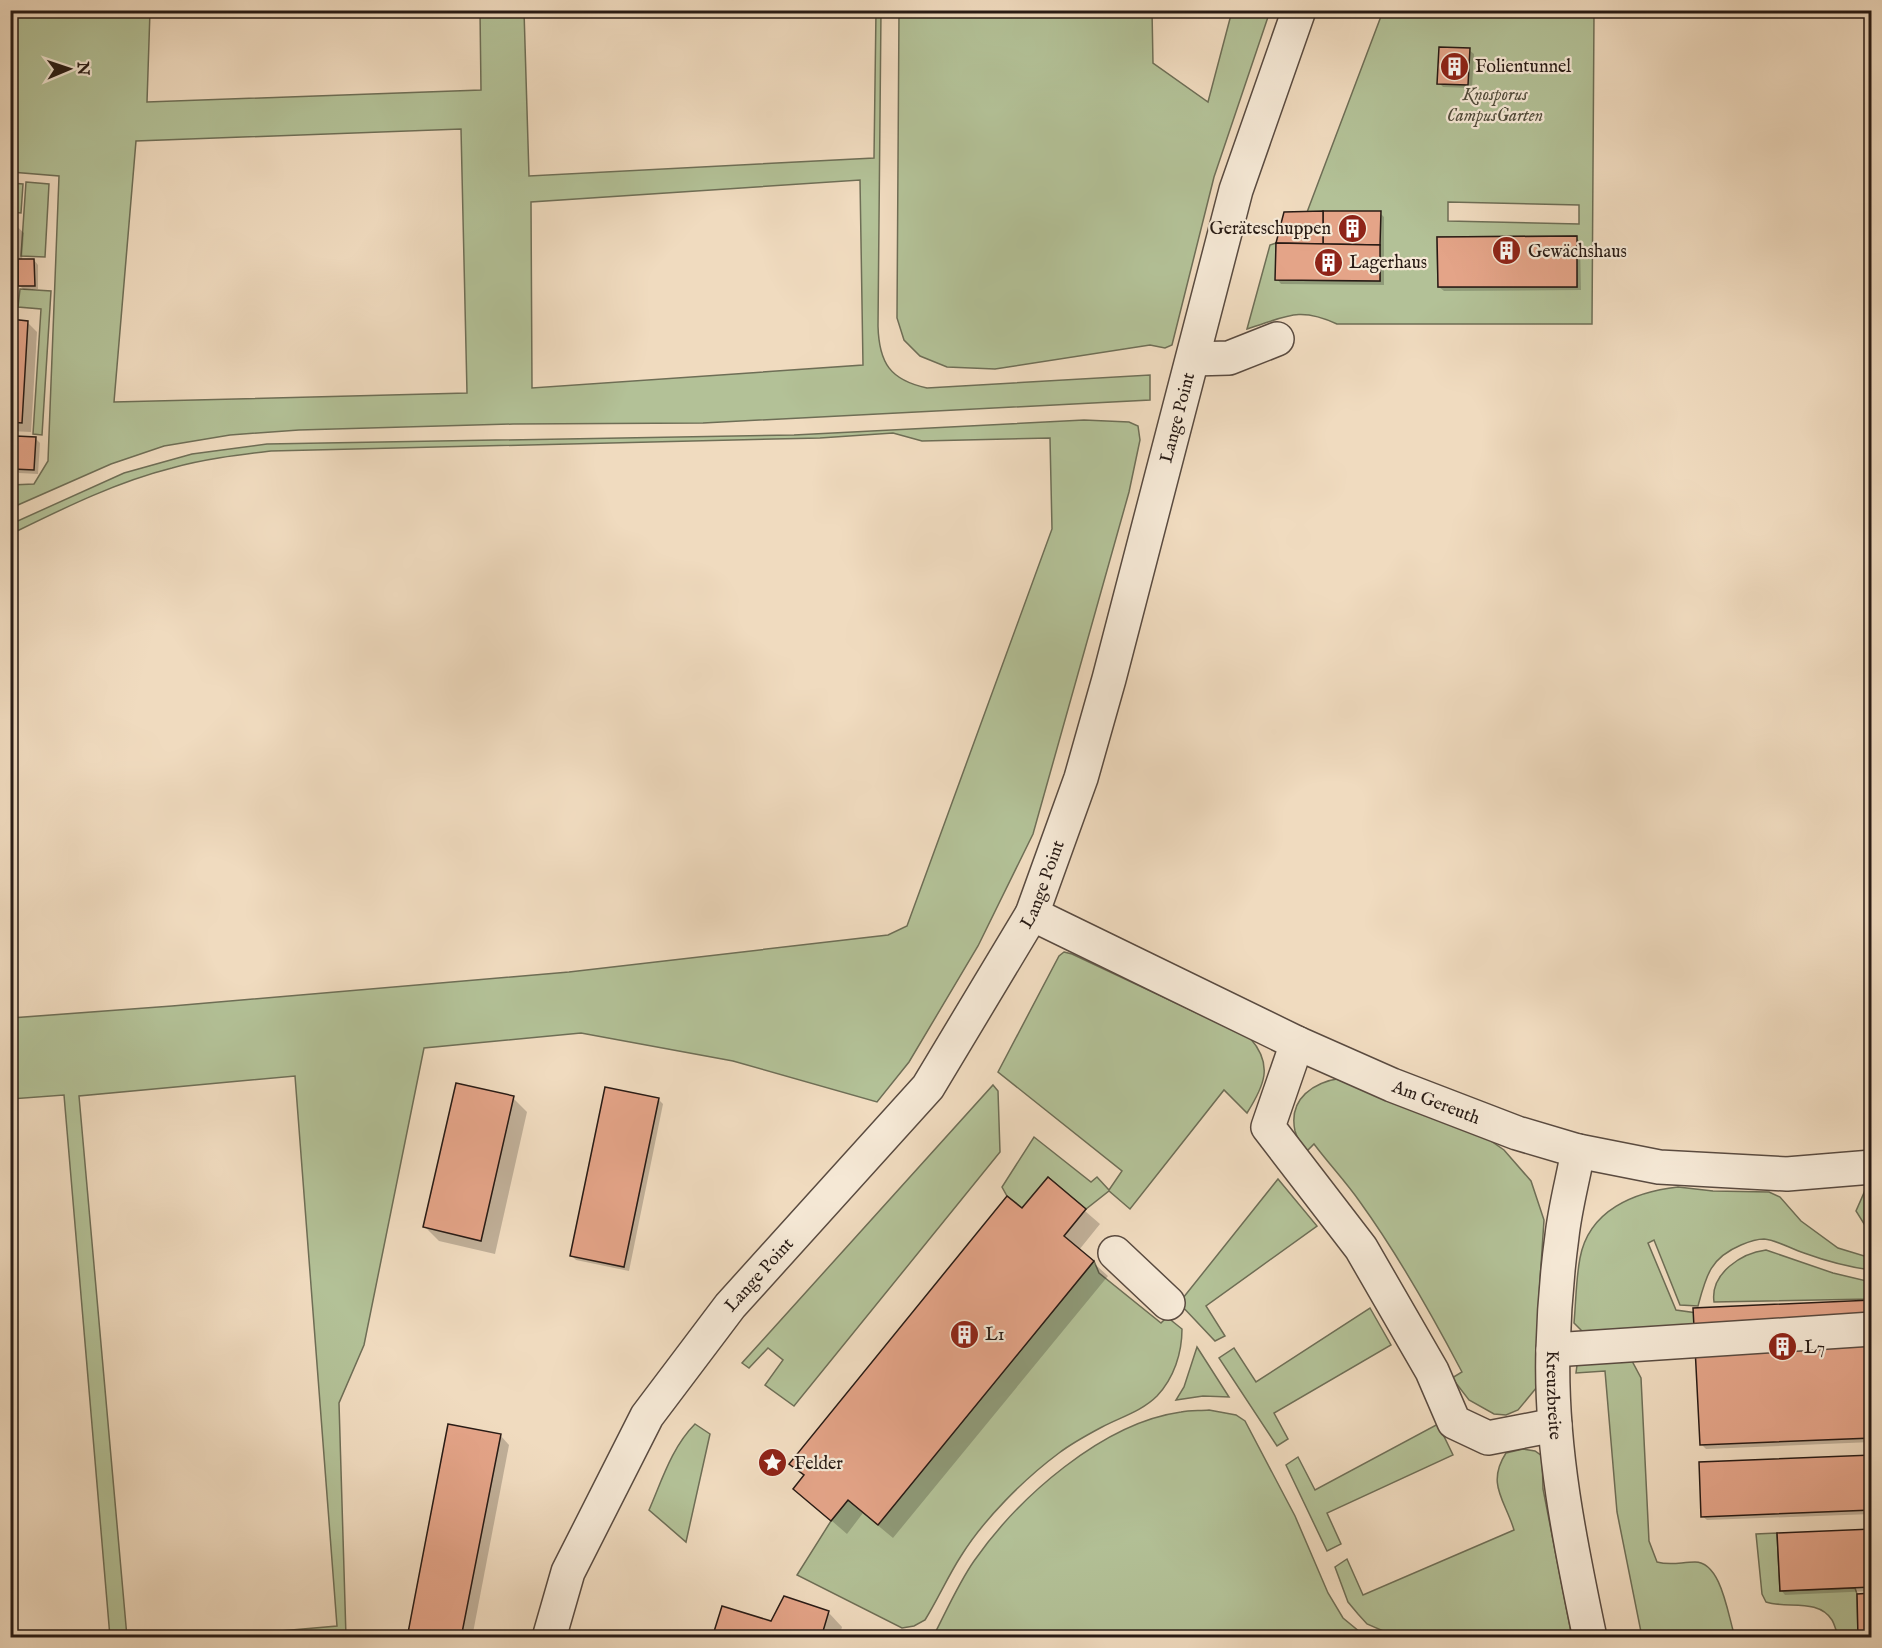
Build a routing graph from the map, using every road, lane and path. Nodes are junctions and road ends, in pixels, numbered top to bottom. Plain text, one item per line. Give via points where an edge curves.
1 (1299, 10) edge
2 (1277, 339) dead end
3 (1193, 359) junction
4 (1032, 914) junction
5 (1297, 1043) junction
6 (1578, 1151) junction
7 (1872, 1167) edge
8 (1115, 1253) dead end
9 (1168, 1303) dead end
10 (1872, 1329) edge
11 (1553, 1350) junction
12 (1555, 1425) junction
13 (549, 1638) edge
14 (1590, 1638) edge

1 - 3 street, Lange Point via 1236,190
2 - 3 street via 1229,358
3 - 4 street, Lange Point via 1081,778
4 - 5 street, Am Gereuth
4 - 13 street, Lange Point via 928,1087 730,1306 647,1416 568,1572
5 - 6 street, Am Gereuth via 1392,1085
5 - 12 street via 1268,1127 1360,1248 1432,1371 1454,1422 1488,1438
6 - 7 street, Am Gereuth via 1659,1167 1706,1170 1787,1174
6 - 11 street, Kreuzbreite via 1562,1235
8 - 9 street
10 - 11 street
11 - 12 street, Kreuzbreite
12 - 14 street, Kreuzbreite via 1571,1549

